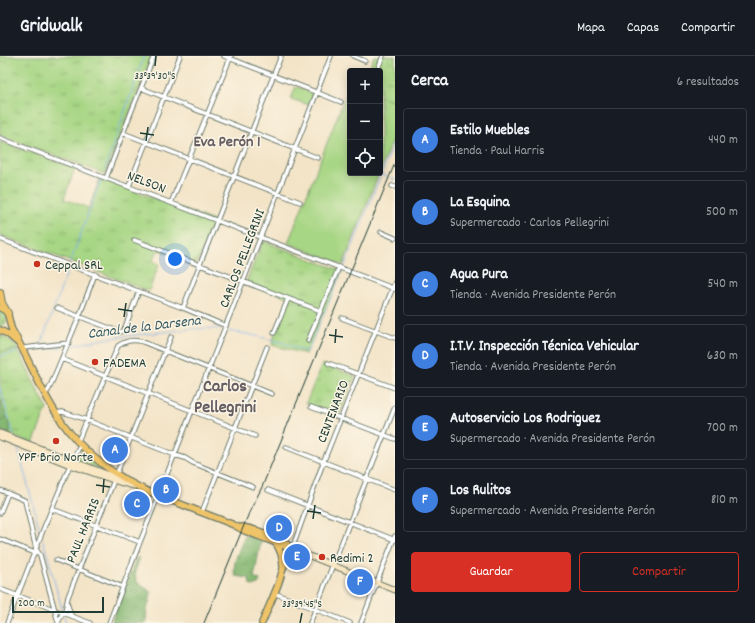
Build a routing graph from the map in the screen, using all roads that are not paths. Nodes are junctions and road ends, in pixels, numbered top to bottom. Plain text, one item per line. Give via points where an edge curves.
1 (154, 56) edge
2 (180, 56) edge
3 (224, 56) edge
4 (281, 56) edge
5 (331, 56) edge
6 (353, 56) edge
7 (383, 56) edge
8 (230, 57) edge
9 (365, 61) dead end
10 (378, 68) edge
11 (273, 76) junction
12 (141, 88) junction
13 (316, 93) junction
14 (164, 98) junction
15 (341, 102) dead end
16 (207, 115) junction
17 (251, 132) junction
18 (123, 133) junction
19 (0, 138) edge
20 (146, 142) junction
21 (295, 149) junction
22 (189, 158) junction
23 (318, 158) dead end
24 (234, 176) junction
25 (106, 178) junction
26 (129, 186) junction
27 (278, 193) junction
28 (300, 202) dead end
29 (172, 203) junction
30 (216, 220) junction
31 (381, 232) dead end
32 (261, 237) junction
33 (0, 238) edge
34 (395, 238) edge
35 (134, 240) dead end
36 (200, 265) junction
37 (339, 267) junction
38 (95, 274) junction
39 (243, 282) junction
40 (395, 282) edge
41 (394, 288) edge
42 (139, 291) junction
43 (0, 292) edge
44 (288, 299) junction
45 (0, 308) edge
46 (57, 308) dead end
47 (183, 308) junction
48 (321, 311) junction
49 (8, 316) junction
50 (79, 317) junction
51 (342, 318) dead end
52 (226, 326) junction
53 (0, 329) edge
54 (376, 331) junction
55 (274, 333) dead end
56 (171, 338) dead end
57 (395, 338) edge
58 (308, 341) dead end
59 (69, 343) junction
60 (267, 347) dead end
61 (22, 348) junction
62 (165, 351) junction
63 (62, 359) junction
64 (328, 363) dead end
65 (209, 368) junction
66 (358, 374) junction
67 (105, 376) junction
68 (252, 386) junction
69 (395, 388) edge
70 (148, 394) junction
71 (272, 394) dead end
72 (45, 395) junction
73 (311, 407) dead end
74 (395, 407) edge
75 (192, 411) junction
76 (56, 413) junction
77 (341, 418) junction
78 (86, 420) junction
79 (235, 428) junction
80 (0, 433) edge
81 (384, 435) junction
82 (255, 436) dead end
83 (0, 437) edge
84 (130, 438) junction
85 (395, 439) edge
86 (79, 443) junction
87 (31, 447) junction
88 (286, 447) dead end
89 (175, 455) junction
90 (71, 462) junction
91 (323, 463) junction
92 (218, 472) junction
93 (115, 478) junction
94 (366, 479) junction
95 (140, 487) junction
96 (253, 487) dead end
97 (0, 490) edge
98 (268, 490) dead end
99 (395, 490) edge
100 (8, 493) junction
101 (159, 496) junction
102 (307, 505) junction
103 (52, 509) junction
104 (202, 512) junction
105 (0, 513) edge
106 (350, 522) junction
107 (234, 525) junction
108 (96, 526) junction
109 (395, 538) edge
110 (0, 539) edge
111 (140, 542) junction
112 (275, 542) junction
113 (292, 549) junction
114 (36, 551) junction
115 (56, 560) dead end
116 (332, 565) junction
117 (283, 567) junction
118 (79, 569) junction
119 (280, 577) junction
120 (377, 583) junction
121 (123, 587) junction
122 (0, 589) edge
123 (395, 590) edge
124 (274, 593) junction
125 (18, 596) junction
126 (67, 599) junction
127 (54, 609) junction
128 (315, 610) junction
129 (64, 613) junction
130 (72, 616) junction
131 (7, 623) edge
132 (58, 623) edge
133 (90, 623) edge
134 (109, 623) edge
135 (262, 623) edge
136 (310, 623) edge
137 (350, 623) edge
138 (361, 623) edge

1 - 12 street
2 - 14 street
3 - 8 street
4 - 11 street
5 - 13 street, CARLOS PELLEGRINI
6 - 9 street
7 - 10 street
8 - 11 street
8 - 16 street
11 - 13 street
11 - 17 street
12 - 14 street
12 - 18 street
13 - 15 street
13 - 21 street, CARLOS PELLEGRINI
14 - 16 street
14 - 20 street
16 - 17 street
16 - 22 street
17 - 21 street
17 - 24 street
18 - 20 street
18 - 25 street
19 - 25 street, NELSON
20 - 22 street
20 - 26 street
21 - 23 street
21 - 27 street, CARLOS PELLEGRINI
22 - 24 street
22 - 29 street
24 - 27 street
24 - 30 street
25 - 26 street, NELSON
26 - 29 street, NELSON
27 - 28 street
27 - 32 street, CARLOS PELLEGRINI
29 - 30 street, NELSON
30 - 32 street, NELSON
30 - 36 street
31 - 34 street
32 - 37 street, NELSON
32 - 39 street, CARLOS PELLEGRINI
33 - 38 street
35 - 36 street
36 - 39 street
36 - 47 street
37 - 41 street, NELSON
37 - 48 street
38 - 42 street
38 - 50 street
39 - 44 street
39 - 52 street, CARLOS PELLEGRINI
40 - 41 street, CENTENARIO
41 - 54 street, CENTENARIO
42 - 47 street
42 - 50 street via 123,331
43 - 49 highway
44 - 48 street
44 - 55 street
45 - 49 main road
46 - 50 street
47 - 52 street
48 - 58 street
49 - 53 main road via 7,324
49 - 61 main road via 10,326
50 - 59 street
51 - 54 street
52 - 65 street, CARLOS PELLEGRINI
53 - 61 main road
54 - 57 street
54 - 66 street, CENTENARIO
56 - 62 street, PAUL HARRIS
59 - 61 street
59 - 63 street
60 - 68 street
61 - 72 main road
62 - 65 street
62 - 67 street via 138,340 124,342 118,346
62 - 70 street, PAUL HARRIS
63 - 67 street
63 - 72 street
64 - 66 street
65 - 68 street
65 - 75 street, CARLOS PELLEGRINI
66 - 69 street
66 - 77 street, CENTENARIO
67 - 70 street
67 - 78 street
68 - 71 street
68 - 79 street
70 - 75 street
70 - 84 street, PAUL HARRIS
72 - 76 main road
73 - 77 street
74 - 81 street
75 - 79 street
75 - 89 street, CARLOS PELLEGRINI
76 - 78 street via 62,412
76 - 86 main road
77 - 81 street
77 - 91 street, CENTENARIO
78 - 84 street
78 - 86 street
79 - 82 street
79 - 92 street
80 - 87 main road
81 - 85 street
81 - 94 street
83 - 87 main road
84 - 89 street
84 - 93 street, PAUL HARRIS
86 - 90 street
86 - 93 main road
87 - 90 main road
88 - 91 street
89 - 92 street
89 - 101 street, CARLOS PELLEGRINI
90 - 93 main road
90 - 103 street
91 - 94 street
91 - 102 street, CENTENARIO
92 - 96 street
92 - 104 street
93 - 95 main road
93 - 95 main road
93 - 108 street, PAUL HARRIS
94 - 99 street
94 - 106 street
95 - 101 main road
97 - 100 street
98 - 102 street
100 - 105 street
100 - 114 street via 24,500
101 - 104 main road
101 - 111 street, CARLOS PELLEGRINI
102 - 106 street
102 - 113 street, CENTENARIO
103 - 108 street
103 - 114 street
104 - 107 main road
106 - 109 street
106 - 116 street
107 - 112 main road
107 - 113 main road via 250,528 281,540
108 - 111 street
108 - 118 street, PAUL HARRIS
109 - 120 street
110 - 114 street
111 - 121 street, CARLOS PELLEGRINI
112 - 113 main road
112 - 117 main road
113 - 116 main road
113 - 117 main road
113 - 119 main road
114 - 125 street
114 - 127 street via 40,555
115 - 118 street
116 - 120 main road
116 - 128 street
117 - 119 main road
118 - 121 street
118 - 126 street, PAUL HARRIS
119 - 124 main road
120 - 123 main road
120 - 138 street
121 - 134 street, CARLOS PELLEGRINI
122 - 125 street
124 - 128 street
124 - 135 main road
125 - 127 street
125 - 131 street
126 - 129 street, PAUL HARRIS
126 - 130 street
127 - 129 street
127 - 132 street
128 - 136 street
128 - 137 street
129 - 130 street
129 - 132 street, PAUL HARRIS
130 - 133 street

